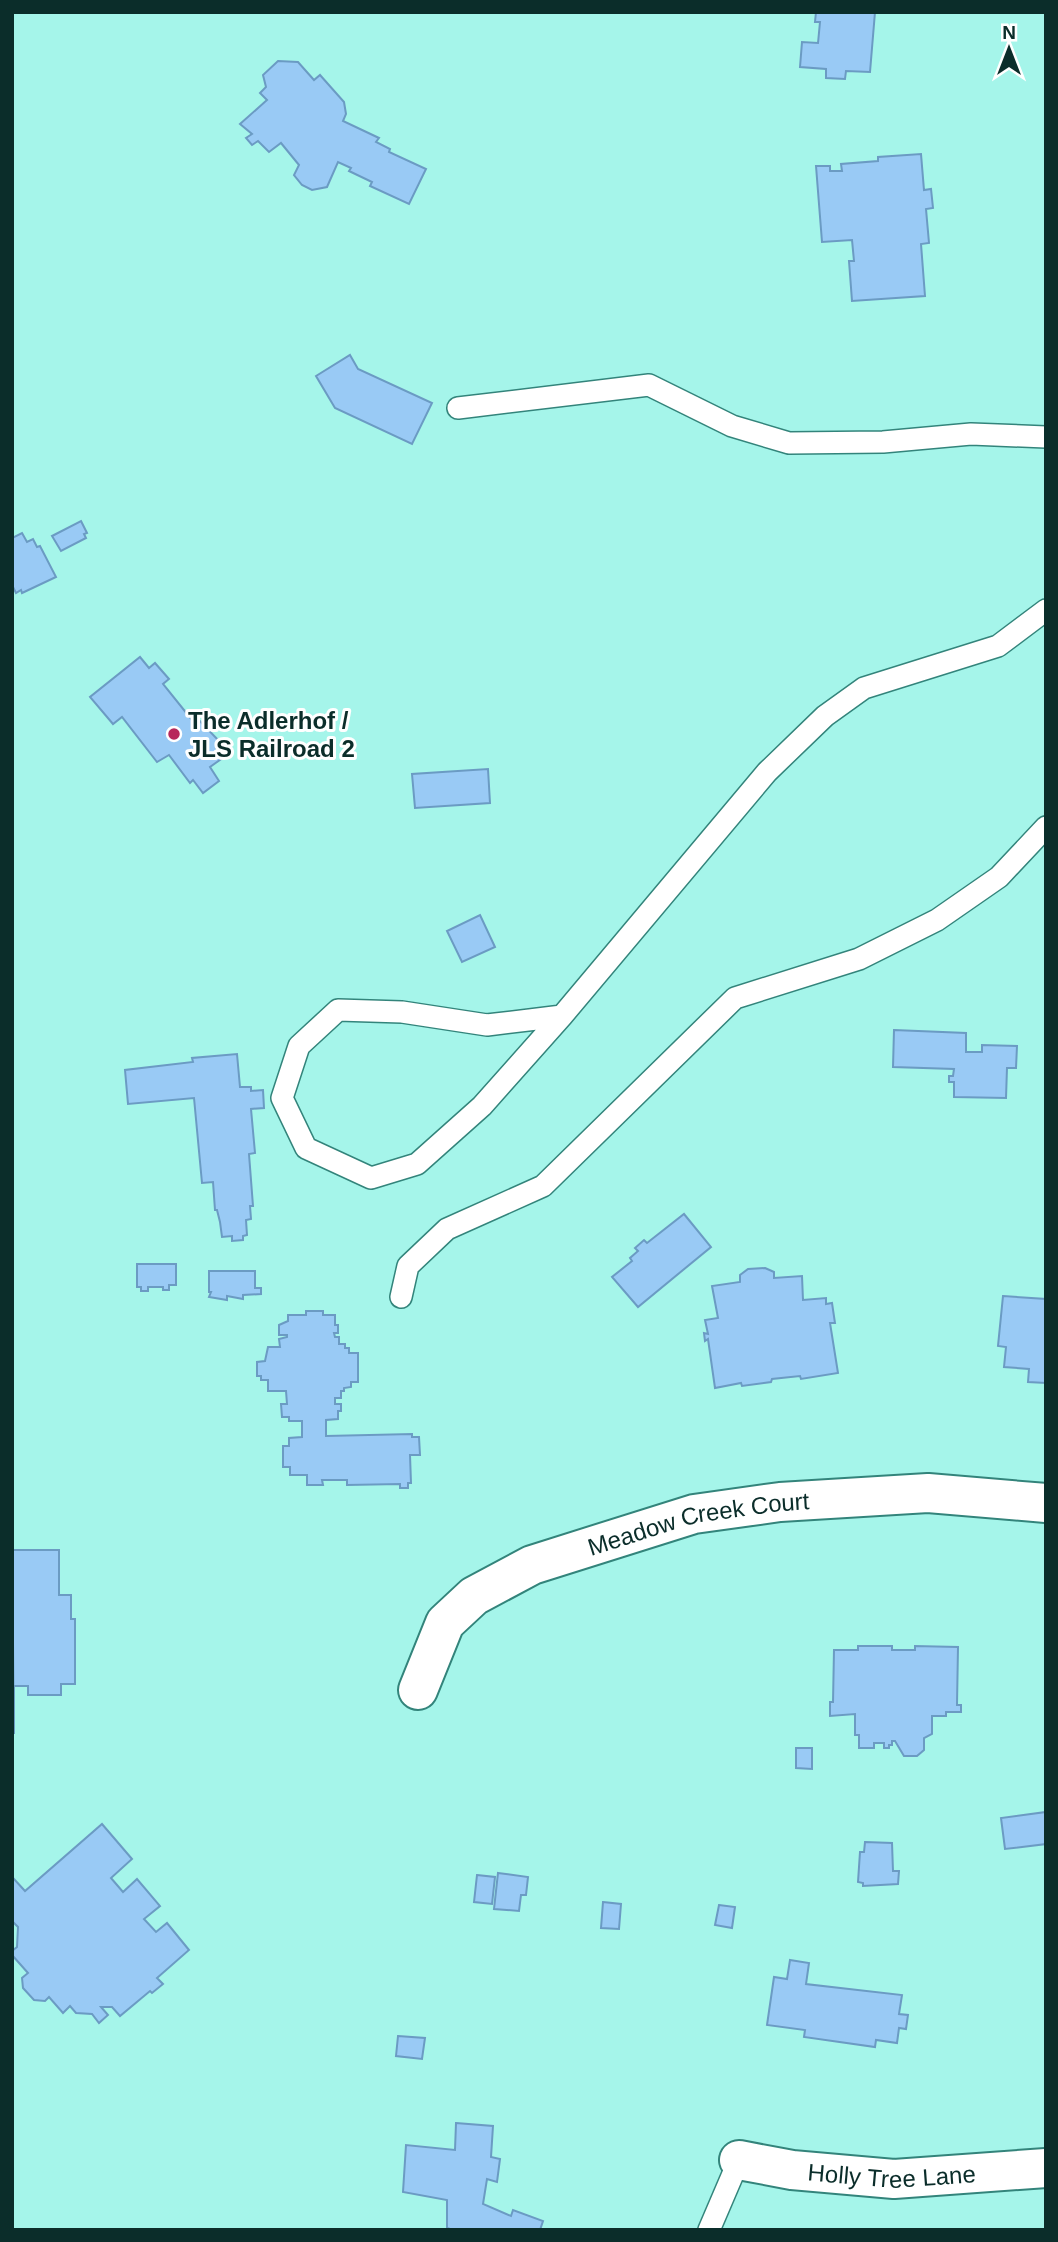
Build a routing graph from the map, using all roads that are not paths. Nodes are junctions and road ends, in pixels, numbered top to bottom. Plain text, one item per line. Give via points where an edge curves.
1 (458, 408) dead end
2 (1046, 437) edge
3 (1046, 610) edge
4 (1046, 827) edge
5 (562, 1016) junction
6 (401, 1297) dead end
7 (1046, 1503) edge
8 (418, 1690) dead end
9 (738, 2160) joint
10 (1046, 2168) edge
11 (709, 2230) edge

1 - 2 lane via 649,385 732,426 789,443 883,442 971,434
3 - 5 lane via 998,646 864,688 825,716 767,772
4 - 6 lane via 999,877 937,920 859,959 735,998 543,1186 447,1229 408,1266
5 - 5 lane via 482,1106 417,1164 371,1178 306,1148 282,1098 299,1046 338,1010 402,1012 487,1025
7 - 8 street, Meadow Creek Court via 928,1493 780,1502 694,1514 532,1565 474,1596 445,1623
9 - 10 street, Holly Tree Lane via 894,2179
9 - 11 lane

